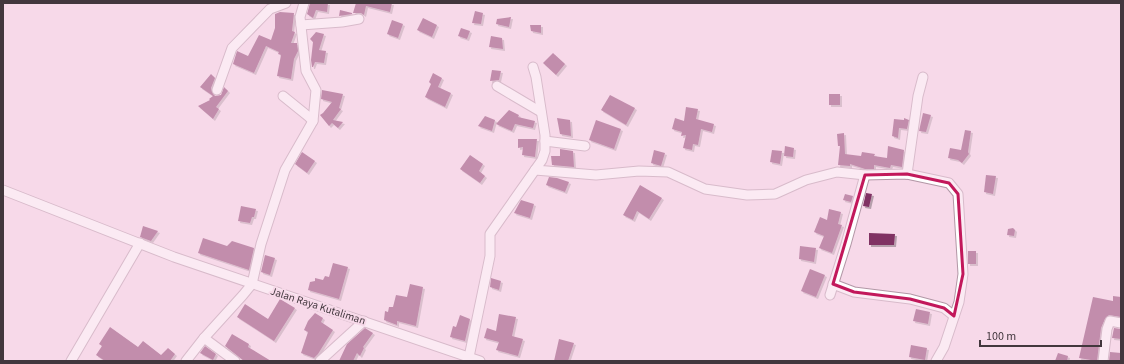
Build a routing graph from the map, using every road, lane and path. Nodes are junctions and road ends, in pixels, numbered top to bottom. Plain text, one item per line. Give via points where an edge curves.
1 (286, 3) edge
2 (304, 3) edge
3 (359, 19) dead end
4 (301, 25) junction
5 (533, 67) dead end
6 (923, 77) dead end
7 (497, 86) dead end
8 (217, 90) dead end
9 (284, 96) dead end
10 (541, 112) junction
11 (313, 121) junction
12 (545, 141) junction
13 (585, 146) dead end
14 (535, 170) junction
15 (907, 174) junction
16 (865, 175) junction
17 (3, 190) edge
18 (140, 243) junction
19 (252, 284) junction
20 (833, 284) junction
21 (830, 295) dead end
22 (954, 316) junction
23 (364, 321) junction
24 (1121, 323) edge
25 (204, 338) junction
26 (469, 357) junction
27 (71, 361) edge
28 (186, 361) edge
29 (235, 361) edge
30 (320, 361) edge
31 (480, 361) edge
32 (936, 361) edge
33 (1103, 361) edge

1 - 8 street via 270,9 232,48
2 - 4 street via 300,17
3 - 4 street
4 - 11 street via 306,71 316,90
5 - 10 street
6 - 15 street
7 - 10 street
9 - 11 street
10 - 12 street
11 - 19 street via 284,170 261,244
12 - 13 street
12 - 14 street via 542,160
14 - 16 street via 596,175 640,171 668,172 705,189 747,195 775,194 806,180 837,172
14 - 26 street via 490,234 490,256
15 - 16 street
15 - 22 street via 949,183 958,194 963,274
16 - 20 street
17 - 18 street, Jalan Raya Kutaliman
18 - 19 street, Jalan Raya Kutaliman
18 - 27 street
19 - 23 street, Jalan Raya Kutaliman
19 - 25 street
20 - 21 street
20 - 22 street via 854,292 910,299 944,308
22 - 32 street via 944,347
23 - 26 street, Jalan Raya Kutaliman
23 - 30 street
24 - 33 street via 1110,321
25 - 28 street
25 - 29 street
26 - 31 street, Jalan Raya Kutaliman

